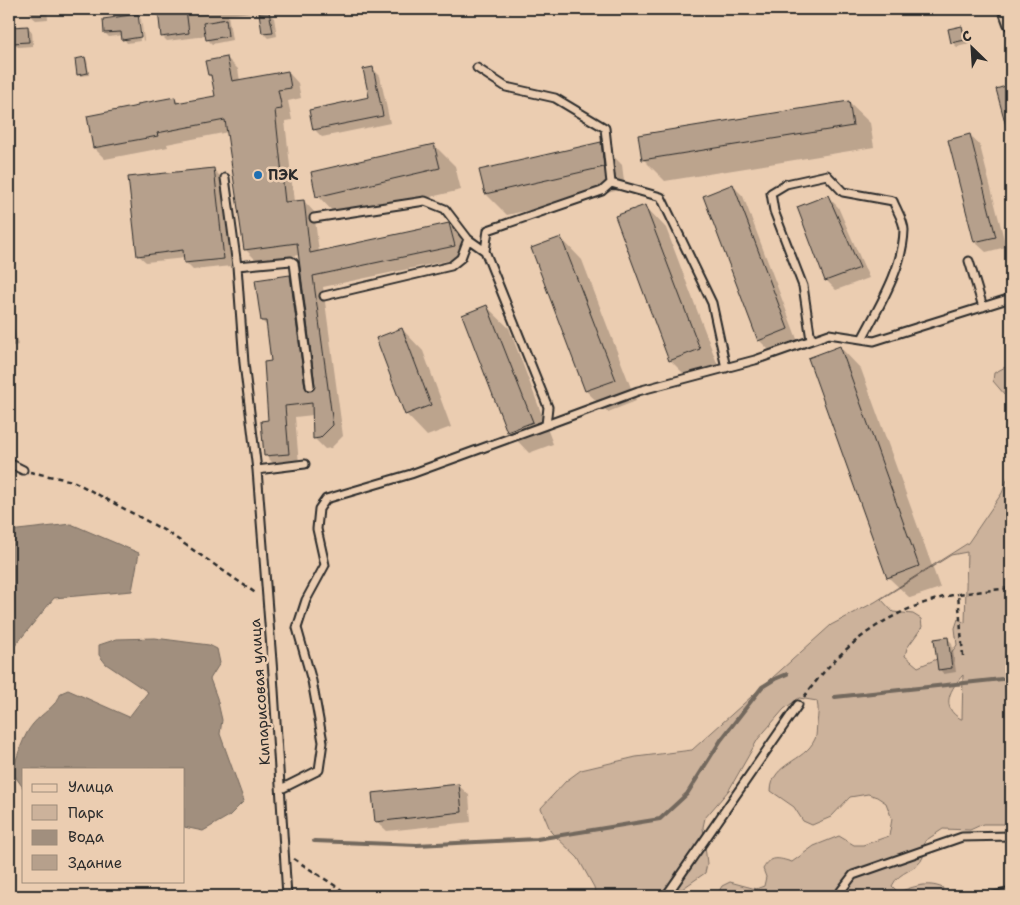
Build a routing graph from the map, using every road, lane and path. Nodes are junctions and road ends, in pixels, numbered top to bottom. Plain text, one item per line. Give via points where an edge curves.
1 (1006, 9) edge
2 (1011, 23) edge
3 (477, 68) dead end
4 (226, 178) dead end
5 (611, 183) junction
6 (314, 218) dead end
7 (468, 239) junction
8 (485, 252) junction
9 (969, 261) dead end
10 (237, 266) junction
11 (324, 296) dead end
12 (1011, 298) edge
13 (983, 307) junction
14 (862, 339) junction
15 (811, 340) junction
16 (726, 368) junction
17 (310, 386) dead end
18 (546, 425) junction
19 (9, 463) edge
20 (306, 464) dead end
21 (23, 470) joint
22 (257, 470) junction
23 (1011, 588) edge
24 (958, 594) junction
25 (266, 600) junction
26 (963, 656) dead end
27 (798, 704) joint
28 (280, 789) junction
29 (1011, 836) edge
30 (285, 852) junction
31 (1011, 892) edge
32 (287, 896) edge
33 (351, 896) edge
34 (666, 896) edge
35 (837, 896) edge
36 (993, 896) edge

1 - 2 street
3 - 5 lane via 506,87 555,98 605,128
4 - 10 lane
5 - 8 lane via 602,191 488,230
5 - 16 lane via 661,197 712,303
6 - 7 lane via 425,201 445,210
7 - 8 lane
7 - 11 lane via 461,258 451,266
8 - 18 lane via 548,407
9 - 13 lane
10 - 17 lane via 294,263
10 - 22 lane
12 - 13 lane
13 - 14 lane via 874,341
14 - 15 lane via 829,334
14 - 15 lane via 899,260 904,228 893,201 843,192 827,175 786,184 771,193 774,211 803,286
15 - 16 lane
16 - 18 lane via 638,391
18 - 28 lane via 410,474 326,499 319,509 317,529 325,565 306,600 297,628 312,681 323,742 319,770
19 - 21 lane
20 - 22 lane
21 - 25 path, Кипарисовая улица via 73,481 168,532
22 - 25 lane
23 - 24 path
24 - 26 path
24 - 27 path via 938,598 896,615 863,634 818,677
25 - 28 lane, Кипарисовая улица
27 - 34 lane
28 - 30 lane, Кипарисовая улица
29 - 35 lane via 962,837 853,875
30 - 32 lane, Кипарисовая улица
30 - 33 path
31 - 36 lane

